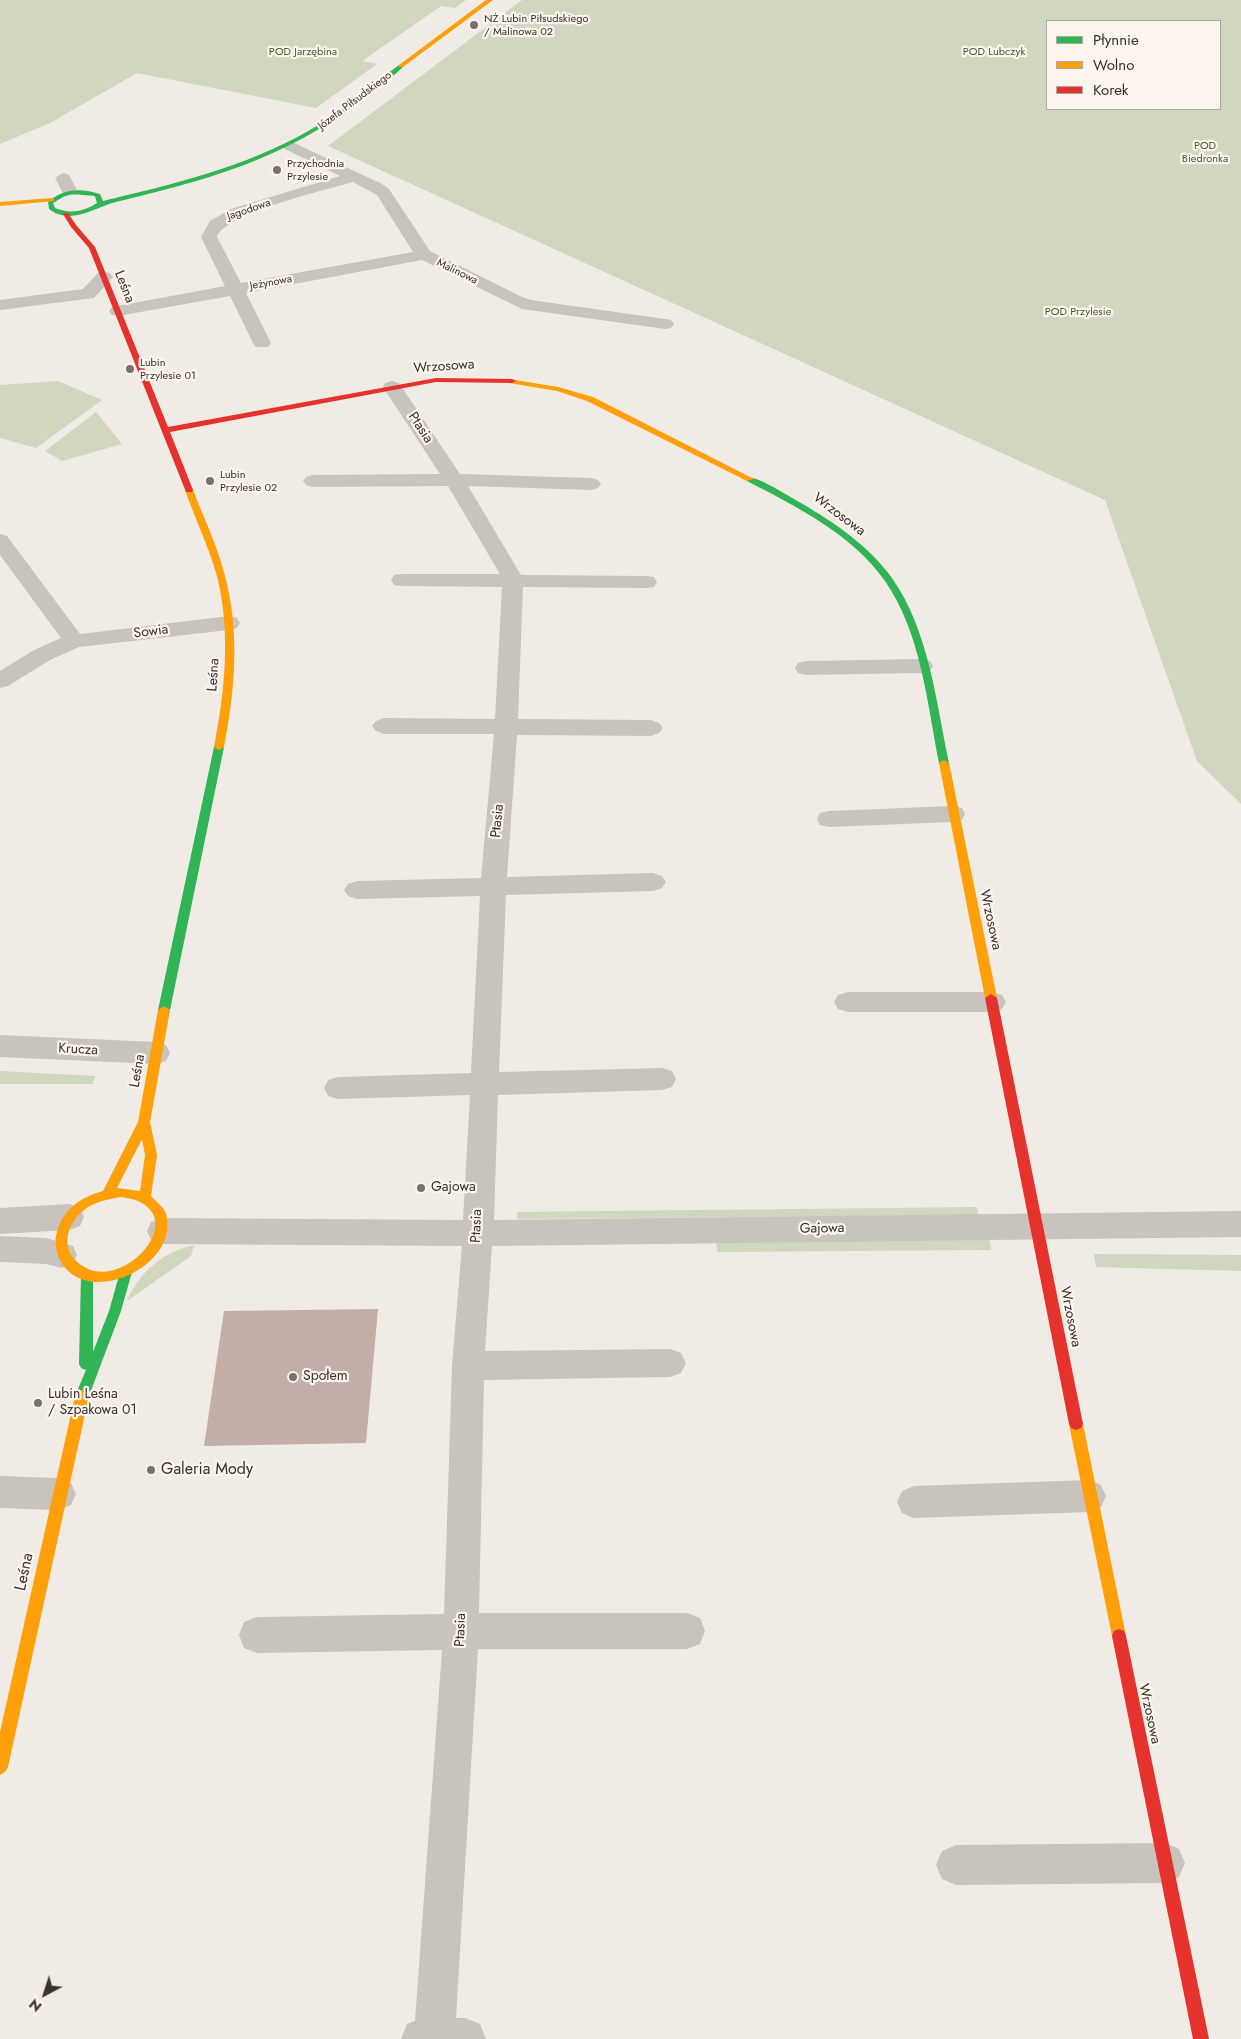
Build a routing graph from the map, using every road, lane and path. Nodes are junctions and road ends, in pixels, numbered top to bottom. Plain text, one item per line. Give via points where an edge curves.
1 (490, 0) edge
2 (290, 146) junction
3 (205, 175) junction
4 (354, 176) junction
5 (94, 193) junction
6 (0, 204) edge
7 (52, 204) junction
8 (95, 207) junction
9 (0, 214) edge
10 (66, 214) junction
11 (92, 247) junction
12 (424, 255) junction
13 (104, 277) junction
14 (234, 290) junction
15 (0, 305) edge
16 (118, 310) junction
17 (665, 324) dead end
18 (262, 343) dead end
19 (392, 387) junction
20 (166, 430) junction
21 (454, 480) junction
22 (313, 481) dead end
23 (591, 484) dead end
24 (0, 540) edge
25 (402, 580) dead end
26 (513, 580) junction
27 (646, 582) dead end
28 (229, 623) junction
29 (74, 641) junction
30 (922, 666) junction
31 (806, 668) dead end
32 (0, 681) edge
33 (384, 726) dead end
34 (506, 727) junction
35 (650, 728) dead end
36 (953, 814) junction
37 (829, 819) dead end
38 (653, 882) dead end
39 (493, 887) junction
40 (357, 890) dead end
41 (848, 1002) dead end
42 (992, 1002) junction
43 (0, 1046) edge
44 (156, 1052) junction
45 (662, 1079) dead end
46 (483, 1085) junction
47 (338, 1088) dead end
48 (144, 1122) junction
49 (108, 1194) junction
50 (145, 1198) junction
51 (69, 1216) junction
52 (0, 1221) edge
53 (1241, 1224) edge
54 (1036, 1226) junction
55 (162, 1232) junction
56 (478, 1232) junction
57 (0, 1249) edge
58 (62, 1255) junction
59 (126, 1272) junction
60 (87, 1275) junction
61 (670, 1363) dead end
62 (468, 1366) junction
63 (85, 1385) junction
64 (0, 1492) edge
65 (59, 1494) junction
66 (1090, 1496) junction
67 (914, 1502) dead end
68 (461, 1632) junction
69 (687, 1632) dead end
70 (257, 1635) dead end
71 (0, 1766) edge
72 (1165, 1863) junction
73 (956, 1865) dead end
74 (439, 2039) edge
75 (1201, 2039) edge

1 - 2 street, Józefa Piłsudskiego
2 - 3 street, Józefa Piłsudskiego
2 - 4 street, Malinowa
3 - 5 street, Józefa Piłsudskiego
3 - 8 street, Józefa Piłsudskiego
4 - 12 street, Malinowa via 382,192
4 - 14 street, Jagodowa via 237,212 210,230 209,237
5 - 7 street, Józefa Piłsudskiego via 66,185
5 - 8 street, Leśna via 100,198
6 - 7 street
7 - 9 street
7 - 10 street
8 - 10 street, Józefa Piłsudskiego
8 - 11 street, Leśna
10 - 11 street, Leśna
11 - 13 street, Leśna
12 - 14 street, Jeżynowa
12 - 17 street, Malinowa via 528,305
13 - 15 street via 88,294
13 - 16 street, Leśna
14 - 16 street, Jeżynowa
14 - 18 street, Jagodowa
16 - 20 street, Leśna
19 - 20 street, Wrzosowa
19 - 21 street, Ptasia
19 - 30 street, Wrzosowa via 436,380 499,379 574,393 612,408 799,504 844,534 880,570 901,600 915,634
20 - 28 street, Leśna via 221,576
21 - 22 street
21 - 23 street
21 - 26 street, Ptasia
24 - 29 street
25 - 26 street
26 - 27 street
26 - 34 street, Ptasia
28 - 29 street, Sowia
28 - 44 street, Leśna via 226,716
29 - 32 street, Sowia via 42,655
30 - 31 street
30 - 36 street, Wrzosowa
33 - 34 street
34 - 35 street
34 - 39 street, Ptasia
36 - 37 street
36 - 42 street, Wrzosowa
38 - 39 street
39 - 40 street
39 - 46 street, Ptasia
41 - 42 street
42 - 54 street, Wrzosowa
43 - 44 street, Krucza
44 - 48 street, Leśna
45 - 46 street
46 - 47 street
46 - 56 street, Ptasia
48 - 49 street, Leśna
48 - 50 street, Leśna via 151,1156
49 - 50 street via 134,1194
49 - 51 street via 80,1206
50 - 55 street via 156,1206 162,1218
51 - 52 street
51 - 58 street via 59,1242
53 - 54 street, Gajowa
54 - 56 street, Gajowa
54 - 66 street, Wrzosowa
55 - 56 street, Gajowa
55 - 59 street via 151,1255
56 - 62 street, Ptasia
57 - 58 street
58 - 60 street via 68,1264
59 - 60 street via 112,1276
59 - 63 street, Leśna via 115,1311
60 - 63 street, Leśna
61 - 62 street
62 - 68 street, Ptasia
63 - 65 street, Leśna
64 - 65 street
65 - 71 street, Leśna
66 - 67 street
66 - 72 street, Wrzosowa
68 - 69 street
68 - 70 street
68 - 74 street, Ptasia
72 - 73 street
72 - 75 street, Wrzosowa

